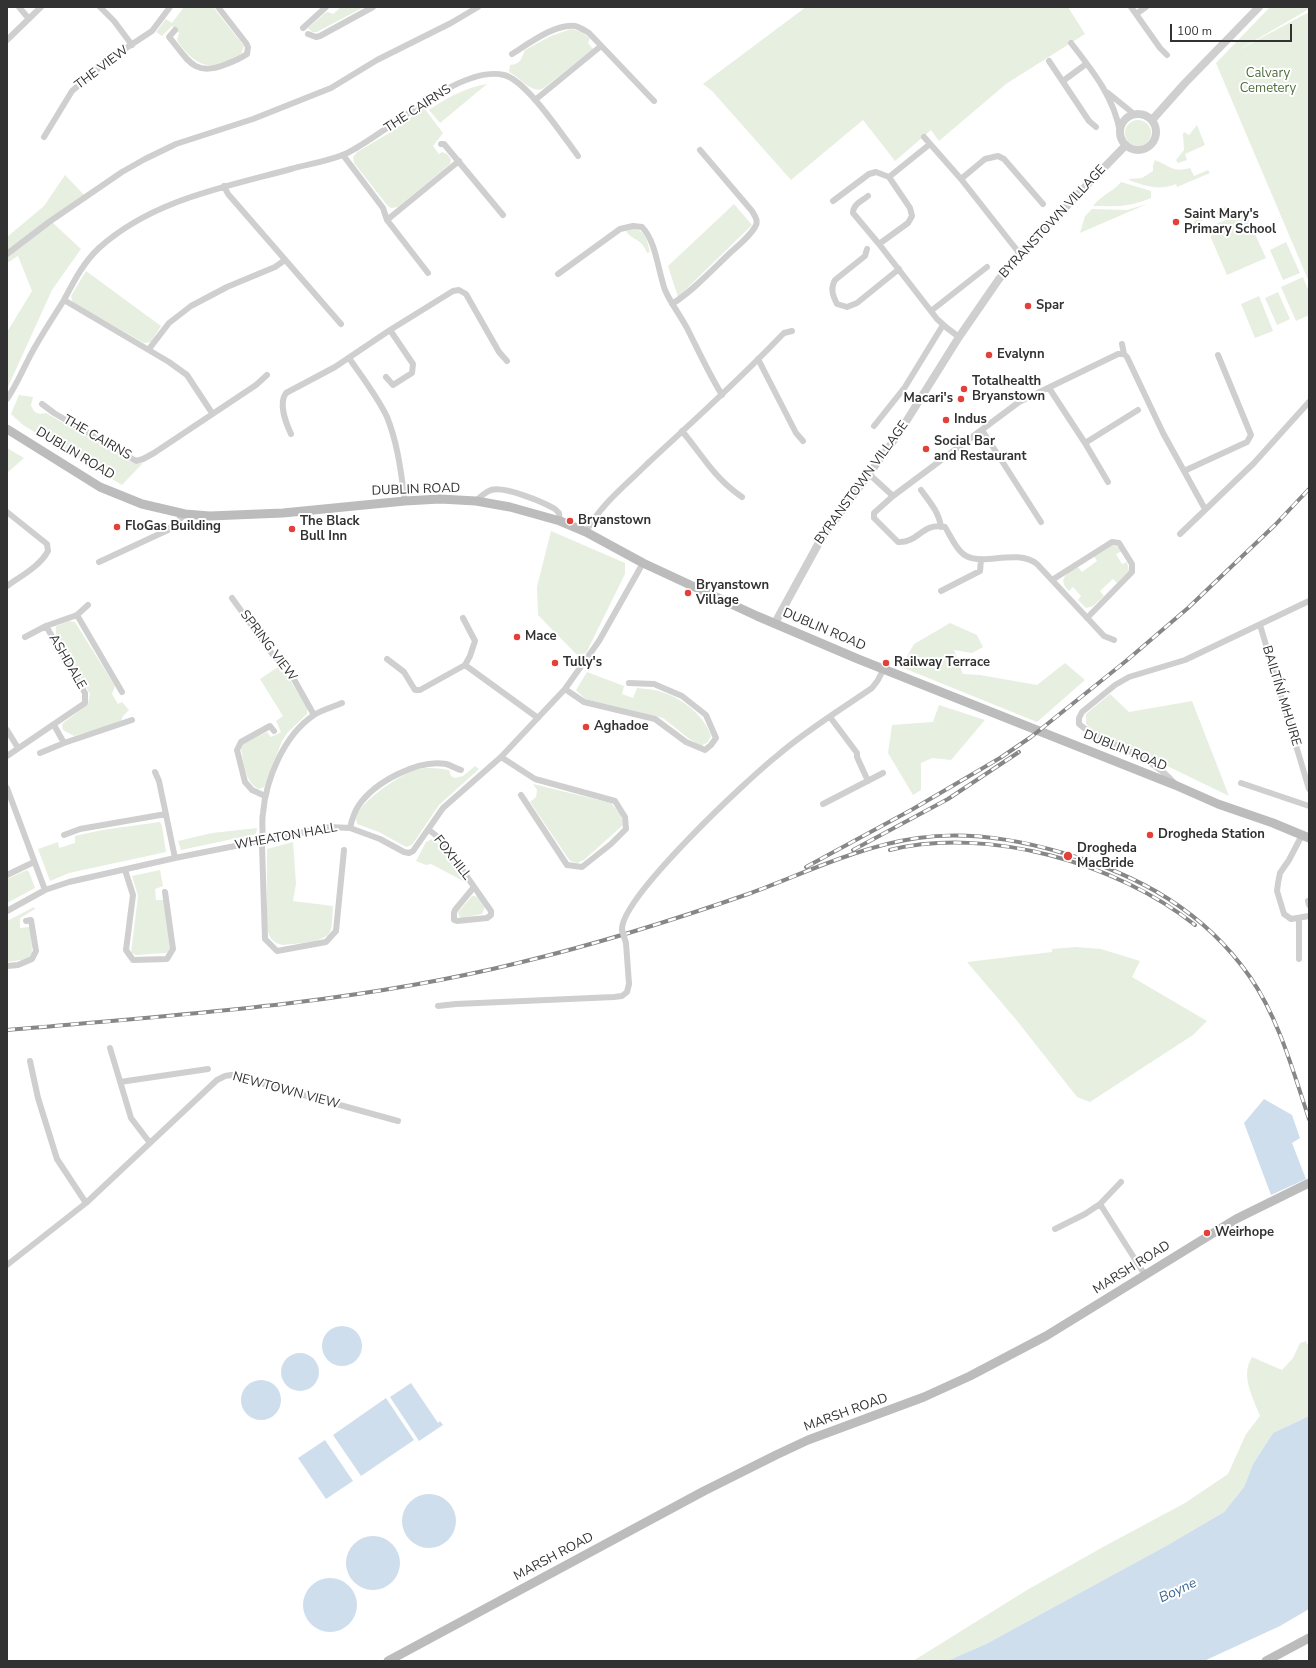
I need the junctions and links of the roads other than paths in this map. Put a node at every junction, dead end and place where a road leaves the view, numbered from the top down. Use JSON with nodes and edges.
{"nodes":[{"id":1,"x":19,"y":7,"type":"edge"},
{"id":2,"x":41,"y":7,"type":"edge"},
{"id":3,"x":100,"y":7,"type":"edge"},
{"id":4,"x":170,"y":7,"type":"edge"},
{"id":5,"x":218,"y":7,"type":"edge"},
{"id":6,"x":326,"y":7,"type":"edge"},
{"id":7,"x":373,"y":7,"type":"edge"},
{"id":8,"x":478,"y":7,"type":"edge"},
{"id":9,"x":1131,"y":7,"type":"edge"},
{"id":10,"x":1146,"y":7,"type":"edge"},
{"id":11,"x":1259,"y":7,"type":"edge"},
{"id":12,"x":1136,"y":14,"type":"junction"},
{"id":13,"x":30,"y":19,"type":"junction"},
{"id":14,"x":303,"y":28,"type":"dead end"},
{"id":15,"x":175,"y":30,"type":"dead end"},
{"id":16,"x":308,"y":34,"type":"dead end"},
{"id":17,"x":7,"y":40,"type":"edge"},
{"id":18,"x":1071,"y":43,"type":"dead end"},
{"id":19,"x":132,"y":45,"type":"junction"},
{"id":20,"x":601,"y":46,"type":"junction"},
{"id":21,"x":512,"y":54,"type":"dead end"},
{"id":22,"x":1167,"y":55,"type":"dead end"},
{"id":23,"x":1049,"y":61,"type":"dead end"},
{"id":24,"x":1086,"y":64,"type":"junction"},
{"id":25,"x":1063,"y":81,"type":"junction"},
{"id":26,"x":1106,"y":92,"type":"junction"},
{"id":27,"x":534,"y":100,"type":"junction"},
{"id":28,"x":654,"y":100,"type":"dead end"},
{"id":29,"x":1134,"y":114,"type":"junction"},
{"id":30,"x":1152,"y":120,"type":"junction"},
{"id":31,"x":1096,"y":127,"type":"dead end"},
{"id":32,"x":1120,"y":132,"type":"junction"},
{"id":33,"x":44,"y":137,"type":"dead end"},
{"id":34,"x":924,"y":138,"type":"dead end"},
{"id":35,"x":441,"y":144,"type":"dead end"},
{"id":36,"x":930,"y":144,"type":"junction"},
{"id":37,"x":1126,"y":145,"type":"junction"},
{"id":38,"x":700,"y":150,"type":"dead end"},
{"id":39,"x":343,"y":154,"type":"junction"},
{"id":40,"x":578,"y":156,"type":"dead end"},
{"id":41,"x":459,"y":161,"type":"junction"},
{"id":42,"x":889,"y":177,"type":"junction"},
{"id":43,"x":961,"y":179,"type":"junction"},
{"id":44,"x":224,"y":186,"type":"junction"},
{"id":45,"x":868,"y":196,"type":"dead end"},
{"id":46,"x":833,"y":201,"type":"dead end"},
{"id":47,"x":1043,"y":204,"type":"dead end"},
{"id":48,"x":502,"y":215,"type":"dead end"},
{"id":49,"x":387,"y":220,"type":"junction"},
{"id":50,"x":879,"y":244,"type":"junction"},
{"id":51,"x":867,"y":249,"type":"dead end"},
{"id":52,"x":7,"y":254,"type":"edge"},
{"id":53,"x":1020,"y":254,"type":"junction"},
{"id":54,"x":285,"y":260,"type":"junction"},
{"id":55,"x":987,"y":267,"type":"dead end"},
{"id":56,"x":899,"y":269,"type":"junction"},
{"id":57,"x":428,"y":273,"type":"dead end"},
{"id":58,"x":558,"y":274,"type":"dead end"},
{"id":59,"x":64,"y":300,"type":"junction"},
{"id":60,"x":672,"y":304,"type":"junction"},
{"id":61,"x":931,"y":311,"type":"junction"},
{"id":62,"x":341,"y":324,"type":"dead end"},
{"id":63,"x":944,"y":325,"type":"junction"},
{"id":64,"x":390,"y":330,"type":"junction"},
{"id":65,"x":792,"y":331,"type":"dead end"},
{"id":66,"x":959,"y":337,"type":"junction"},
{"id":67,"x":1122,"y":344,"type":"dead end"},
{"id":68,"x":149,"y":349,"type":"junction"},
{"id":69,"x":1124,"y":354,"type":"junction"},
{"id":70,"x":1218,"y":355,"type":"dead end"},
{"id":71,"x":349,"y":358,"type":"junction"},
{"id":72,"x":758,"y":359,"type":"junction"},
{"id":73,"x":506,"y":361,"type":"dead end"},
{"id":74,"x":267,"y":375,"type":"dead end"},
{"id":75,"x":386,"y":377,"type":"dead end"},
{"id":76,"x":1049,"y":388,"type":"junction"},
{"id":77,"x":722,"y":395,"type":"junction"},
{"id":78,"x":7,"y":399,"type":"edge"},
{"id":79,"x":1309,"y":402,"type":"edge"},
{"id":80,"x":42,"y":404,"type":"dead end"},
{"id":81,"x":1138,"y":410,"type":"dead end"},
{"id":82,"x":212,"y":413,"type":"junction"},
{"id":83,"x":874,"y":426,"type":"dead end"},
{"id":84,"x":7,"y":429,"type":"edge"},
{"id":85,"x":982,"y":430,"type":"junction"},
{"id":86,"x":682,"y":431,"type":"junction"},
{"id":87,"x":291,"y":434,"type":"dead end"},
{"id":88,"x":804,"y":442,"type":"dead end"},
{"id":89,"x":1085,"y":443,"type":"junction"},
{"id":90,"x":1184,"y":471,"type":"junction"},
{"id":91,"x":869,"y":474,"type":"junction"},
{"id":92,"x":1108,"y":482,"type":"dead end"},
{"id":93,"x":921,"y":490,"type":"dead end"},
{"id":94,"x":893,"y":496,"type":"junction"},
{"id":95,"x":742,"y":497,"type":"dead end"},
{"id":96,"x":405,"y":501,"type":"junction"},
{"id":97,"x":476,"y":501,"type":"junction"},
{"id":98,"x":1205,"y":509,"type":"junction"},
{"id":99,"x":7,"y":512,"type":"edge"},
{"id":100,"x":185,"y":514,"type":"junction"},
{"id":101,"x":560,"y":521,"type":"junction"},
{"id":102,"x":1041,"y":522,"type":"dead end"},
{"id":103,"x":941,"y":527,"type":"junction"},
{"id":104,"x":586,"y":532,"type":"junction"},
{"id":105,"x":1180,"y":534,"type":"dead end"},
{"id":106,"x":981,"y":559,"type":"junction"},
{"id":107,"x":99,"y":562,"type":"dead end"},
{"id":108,"x":643,"y":563,"type":"junction"},
{"id":109,"x":1052,"y":580,"type":"junction"},
{"id":110,"x":7,"y":586,"type":"edge"},
{"id":111,"x":941,"y":591,"type":"dead end"},
{"id":112,"x":232,"y":598,"type":"dead end"},
{"id":113,"x":1309,"y":601,"type":"edge"},
{"id":114,"x":88,"y":604,"type":"dead end"},
{"id":115,"x":76,"y":615,"type":"junction"},
{"id":116,"x":463,"y":618,"type":"dead end"},
{"id":117,"x":1087,"y":618,"type":"junction"},
{"id":118,"x":775,"y":623,"type":"junction"},
{"id":119,"x":1260,"y":625,"type":"junction"},
{"id":120,"x":46,"y":626,"type":"junction"},
{"id":121,"x":25,"y":637,"type":"dead end"},
{"id":122,"x":1114,"y":640,"type":"dead end"},
{"id":123,"x":387,"y":659,"type":"dead end"},
{"id":124,"x":465,"y":665,"type":"junction"},
{"id":125,"x":884,"y":668,"type":"junction"},
{"id":126,"x":629,"y":683,"type":"dead end"},
{"id":127,"x":565,"y":689,"type":"junction"},
{"id":128,"x":122,"y":692,"type":"dead end"},
{"id":129,"x":342,"y":703,"type":"dead end"},
{"id":130,"x":314,"y":715,"type":"junction"},
{"id":131,"x":830,"y":717,"type":"junction"},
{"id":132,"x":538,"y":718,"type":"junction"},
{"id":133,"x":132,"y":720,"type":"dead end"},
{"id":134,"x":54,"y":725,"type":"junction"},
{"id":135,"x":7,"y":730,"type":"edge"},
{"id":136,"x":274,"y":731,"type":"dead end"},
{"id":137,"x":64,"y":743,"type":"junction"},
{"id":138,"x":18,"y":748,"type":"junction"},
{"id":139,"x":40,"y":753,"type":"dead end"},
{"id":140,"x":7,"y":756,"type":"edge"},
{"id":141,"x":501,"y":757,"type":"junction"},
{"id":142,"x":461,"y":770,"type":"dead end"},
{"id":143,"x":155,"y":772,"type":"dead end"},
{"id":144,"x":883,"y":773,"type":"dead end"},
{"id":145,"x":868,"y":781,"type":"junction"},
{"id":146,"x":1241,"y":783,"type":"dead end"},
{"id":147,"x":1175,"y":784,"type":"junction"},
{"id":148,"x":7,"y":788,"type":"edge"},
{"id":149,"x":1309,"y":789,"type":"edge"},
{"id":150,"x":521,"y":795,"type":"dead end"},
{"id":151,"x":265,"y":796,"type":"junction"},
{"id":152,"x":823,"y":804,"type":"dead end"},
{"id":153,"x":1309,"y":806,"type":"edge"},
{"id":154,"x":166,"y":814,"type":"junction"},
{"id":155,"x":350,"y":828,"type":"junction"},
{"id":156,"x":429,"y":830,"type":"junction"},
{"id":157,"x":64,"y":835,"type":"dead end"},
{"id":158,"x":1306,"y":836,"type":"edge"},
{"id":159,"x":263,"y":841,"type":"junction"},
{"id":160,"x":344,"y":850,"type":"dead end"},
{"id":161,"x":175,"y":858,"type":"junction"},
{"id":162,"x":34,"y":862,"type":"junction"},
{"id":163,"x":125,"y":870,"type":"junction"},
{"id":164,"x":7,"y":875,"type":"edge"},
{"id":165,"x":474,"y":887,"type":"junction"},
{"id":166,"x":45,"y":890,"type":"junction"},
{"id":167,"x":165,"y":892,"type":"dead end"},
{"id":168,"x":7,"y":911,"type":"edge"},
{"id":169,"x":1309,"y":916,"type":"edge"},
{"id":170,"x":1299,"y":918,"type":"junction"},
{"id":171,"x":26,"y":921,"type":"dead end"},
{"id":172,"x":1299,"y":959,"type":"dead end"},
{"id":173,"x":7,"y":966,"type":"edge"},
{"id":174,"x":438,"y":1006,"type":"dead end"},
{"id":175,"x":110,"y":1048,"type":"dead end"},
{"id":176,"x":30,"y":1061,"type":"dead end"},
{"id":177,"x":208,"y":1069,"type":"dead end"},
{"id":178,"x":120,"y":1082,"type":"junction"},
{"id":179,"x":398,"y":1121,"type":"dead end"},
{"id":180,"x":150,"y":1143,"type":"junction"},
{"id":181,"x":1122,"y":1182,"type":"dead end"},
{"id":182,"x":1309,"y":1183,"type":"edge"},
{"id":183,"x":86,"y":1203,"type":"junction"},
{"id":184,"x":1100,"y":1204,"type":"junction"},
{"id":185,"x":1055,"y":1230,"type":"dead end"},
{"id":186,"x":7,"y":1265,"type":"edge"},
{"id":187,"x":1145,"y":1275,"type":"junction"},
{"id":188,"x":1309,"y":1638,"type":"edge"},
{"id":189,"x":388,"y":1661,"type":"edge"},
{"id":190,"x":1266,"y":1661,"type":"edge"}],
"edges":[{"from":1,"to":13,"type":"street"},
{"from":2,"to":13,"type":"street"},
{"from":3,"to":19,"type":"street"},
{"from":4,"to":19,"type":"street","name":"THE VIEW"},
{"from":5,"to":15,"type":"street"},
{"from":6,"to":14,"type":"street"},
{"from":7,"to":16,"type":"street"},
{"from":8,"to":52,"type":"street"},
{"from":9,"to":12,"type":"street"},
{"from":10,"to":12,"type":"street"},
{"from":11,"to":30,"type":"street"},
{"from":12,"to":22,"type":"street"},
{"from":13,"to":17,"type":"street"},
{"from":18,"to":24,"type":"street"},
{"from":19,"to":33,"type":"street","name":"THE VIEW"},
{"from":20,"to":21,"type":"street"},
{"from":20,"to":27,"type":"street"},
{"from":20,"to":28,"type":"street"},
{"from":23,"to":25,"type":"street"},
{"from":24,"to":25,"type":"street"},
{"from":24,"to":26,"type":"street"},
{"from":25,"to":31,"type":"street"},
{"from":26,"to":29,"type":"street"},
{"from":26,"to":32,"type":"street"},
{"from":27,"to":39,"type":"street","name":"THE CAIRNS"},
{"from":27,"to":40,"type":"street","name":"THE CAIRNS"},
{"from":29,"to":30,"type":"street"},
{"from":29,"to":32,"type":"street"},
{"from":30,"to":37,"type":"street"},
{"from":32,"to":37,"type":"street"},
{"from":34,"to":36,"type":"street"},
{"from":35,"to":41,"type":"street"},
{"from":36,"to":42,"type":"street"},
{"from":36,"to":43,"type":"street"},
{"from":37,"to":53,"type":"street","name":"BYRANSTOWN VILLAGE"},
{"from":38,"to":60,"type":"street"},
{"from":39,"to":44,"type":"street","name":"THE CAIRNS"},
{"from":39,"to":49,"type":"street"},
{"from":41,"to":48,"type":"street"},
{"from":41,"to":49,"type":"street"},
{"from":42,"to":46,"type":"street"},
{"from":42,"to":50,"type":"street"},
{"from":43,"to":47,"type":"street"},
{"from":43,"to":53,"type":"street"},
{"from":44,"to":54,"type":"street"},
{"from":44,"to":59,"type":"street","name":"THE CAIRNS"},
{"from":45,"to":50,"type":"street"},
{"from":49,"to":57,"type":"street"},
{"from":50,"to":56,"type":"street"},
{"from":51,"to":56,"type":"street"},
{"from":53,"to":66,"type":"street","name":"BYRANSTOWN VILLAGE"},
{"from":54,"to":62,"type":"street"},
{"from":54,"to":68,"type":"street"},
{"from":55,"to":61,"type":"street"},
{"from":56,"to":61,"type":"street"},
{"from":58,"to":60,"type":"street"},
{"from":59,"to":68,"type":"street"},
{"from":59,"to":78,"type":"street","name":"THE CAIRNS"},
{"from":60,"to":77,"type":"street"},
{"from":61,"to":63,"type":"street"},
{"from":63,"to":66,"type":"street"},
{"from":63,"to":83,"type":"street"},
{"from":64,"to":71,"type":"street"},
{"from":64,"to":73,"type":"street"},
{"from":64,"to":75,"type":"street"},
{"from":65,"to":72,"type":"street"},
{"from":66,"to":91,"type":"street","name":"BYRANSTOWN VILLAGE"},
{"from":67,"to":69,"type":"street"},
{"from":68,"to":82,"type":"street"},
{"from":69,"to":76,"type":"street"},
{"from":69,"to":90,"type":"street"},
{"from":70,"to":90,"type":"street"},
{"from":71,"to":87,"type":"street"},
{"from":71,"to":96,"type":"street"},
{"from":72,"to":77,"type":"street"},
{"from":72,"to":88,"type":"street"},
{"from":74,"to":82,"type":"street","name":"THE CAIRNS"},
{"from":76,"to":85,"type":"street"},
{"from":76,"to":89,"type":"street"},
{"from":77,"to":86,"type":"street"},
{"from":79,"to":98,"type":"street"},
{"from":80,"to":82,"type":"street","name":"THE CAIRNS"},
{"from":81,"to":89,"type":"street"},
{"from":84,"to":100,"type":"main road","name":"DUBLIN ROAD"},
{"from":85,"to":94,"type":"street"},
{"from":85,"to":102,"type":"street"},
{"from":86,"to":95,"type":"street"},
{"from":86,"to":104,"type":"street"},
{"from":89,"to":92,"type":"street"},
{"from":90,"to":98,"type":"street"},
{"from":91,"to":94,"type":"street"},
{"from":91,"to":118,"type":"street","name":"BYRANSTOWN VILLAGE"},
{"from":93,"to":103,"type":"street"},
{"from":94,"to":103,"type":"street"},
{"from":96,"to":97,"type":"main road","name":"DUBLIN ROAD"},
{"from":96,"to":100,"type":"main road","name":"DUBLIN ROAD"},
{"from":97,"to":101,"type":"main road","name":"DUBLIN ROAD"},
{"from":97,"to":101,"type":"street"},
{"from":98,"to":105,"type":"street"},
{"from":99,"to":110,"type":"street"},
{"from":100,"to":107,"type":"street"},
{"from":101,"to":104,"type":"main road","name":"DUBLIN ROAD"},
{"from":103,"to":106,"type":"street"},
{"from":104,"to":108,"type":"main road","name":"DUBLIN ROAD"},
{"from":106,"to":109,"type":"street"},
{"from":106,"to":111,"type":"street"},
{"from":108,"to":118,"type":"main road","name":"DUBLIN ROAD"},
{"from":108,"to":127,"type":"street","name":"WHEATON HALL"},
{"from":109,"to":117,"type":"street"},
{"from":109,"to":117,"type":"street"},
{"from":112,"to":130,"type":"street","name":"SPRING VIEW"},
{"from":113,"to":119,"type":"street"},
{"from":114,"to":115,"type":"street"},
{"from":115,"to":120,"type":"street","name":"ASHDALE"},
{"from":115,"to":128,"type":"street"},
{"from":116,"to":124,"type":"street"},
{"from":117,"to":122,"type":"street"},
{"from":118,"to":125,"type":"main road","name":"DUBLIN ROAD"},
{"from":119,"to":147,"type":"street"},
{"from":119,"to":149,"type":"street","name":"BAILTÍNÍ MHUIRE"},
{"from":120,"to":121,"type":"street"},
{"from":120,"to":134,"type":"street","name":"ASHDALE"},
{"from":123,"to":124,"type":"street"},
{"from":124,"to":132,"type":"street"},
{"from":125,"to":131,"type":"street"},
{"from":125,"to":147,"type":"main road","name":"DUBLIN ROAD"},
{"from":126,"to":127,"type":"street"},
{"from":127,"to":132,"type":"street","name":"WHEATON HALL"},
{"from":129,"to":130,"type":"street"},
{"from":130,"to":151,"type":"street"},
{"from":131,"to":145,"type":"street"},
{"from":131,"to":174,"type":"street","bridge":true},
{"from":132,"to":141,"type":"street","name":"WHEATON HALL"},
{"from":133,"to":137,"type":"street"},
{"from":134,"to":137,"type":"street"},
{"from":134,"to":138,"type":"street","name":"ASHDALE"},
{"from":135,"to":138,"type":"street"},
{"from":136,"to":151,"type":"street"},
{"from":137,"to":139,"type":"street"},
{"from":138,"to":140,"type":"street","name":"ASHDALE"},
{"from":141,"to":150,"type":"street"},
{"from":141,"to":156,"type":"street","name":"WHEATON HALL"},
{"from":142,"to":155,"type":"street"},
{"from":143,"to":154,"type":"street"},
{"from":144,"to":145,"type":"street"},
{"from":145,"to":152,"type":"street"},
{"from":146,"to":153,"type":"street"},
{"from":147,"to":158,"type":"main road","name":"DUBLIN ROAD"},
{"from":148,"to":162,"type":"street"},
{"from":151,"to":159,"type":"street"},
{"from":154,"to":157,"type":"street"},
{"from":154,"to":161,"type":"street"},
{"from":155,"to":156,"type":"street","name":"WHEATON HALL"},
{"from":155,"to":159,"type":"street","name":"WHEATON HALL"},
{"from":156,"to":165,"type":"street","name":"FOXHILL"},
{"from":158,"to":170,"type":"street"},
{"from":159,"to":160,"type":"street"},
{"from":159,"to":161,"type":"street","name":"WHEATON HALL"},
{"from":161,"to":163,"type":"street","name":"WHEATON HALL"},
{"from":162,"to":164,"type":"street"},
{"from":162,"to":166,"type":"street"},
{"from":163,"to":166,"type":"street","name":"WHEATON HALL"},
{"from":163,"to":167,"type":"street"},
{"from":165,"to":165,"type":"street","name":"FOXHILL"},
{"from":166,"to":168,"type":"street","name":"WHEATON HALL"},
{"from":169,"to":170,"type":"street"},
{"from":170,"to":172,"type":"street"},
{"from":171,"to":173,"type":"street"},
{"from":175,"to":178,"type":"street"},
{"from":176,"to":183,"type":"street"},
{"from":177,"to":178,"type":"street"},
{"from":178,"to":180,"type":"street"},
{"from":179,"to":180,"type":"street","name":"NEWTOWN VIEW"},
{"from":180,"to":183,"type":"street","name":"NEWTOWN VIEW"},
{"from":181,"to":184,"type":"street"},
{"from":182,"to":187,"type":"main road","name":"MARSH ROAD"},
{"from":183,"to":186,"type":"street","name":"NEWTOWN VIEW"},
{"from":184,"to":185,"type":"street"},
{"from":184,"to":187,"type":"street"},
{"from":187,"to":189,"type":"main road","name":"MARSH ROAD"},
{"from":188,"to":190,"type":"main road"}]}
